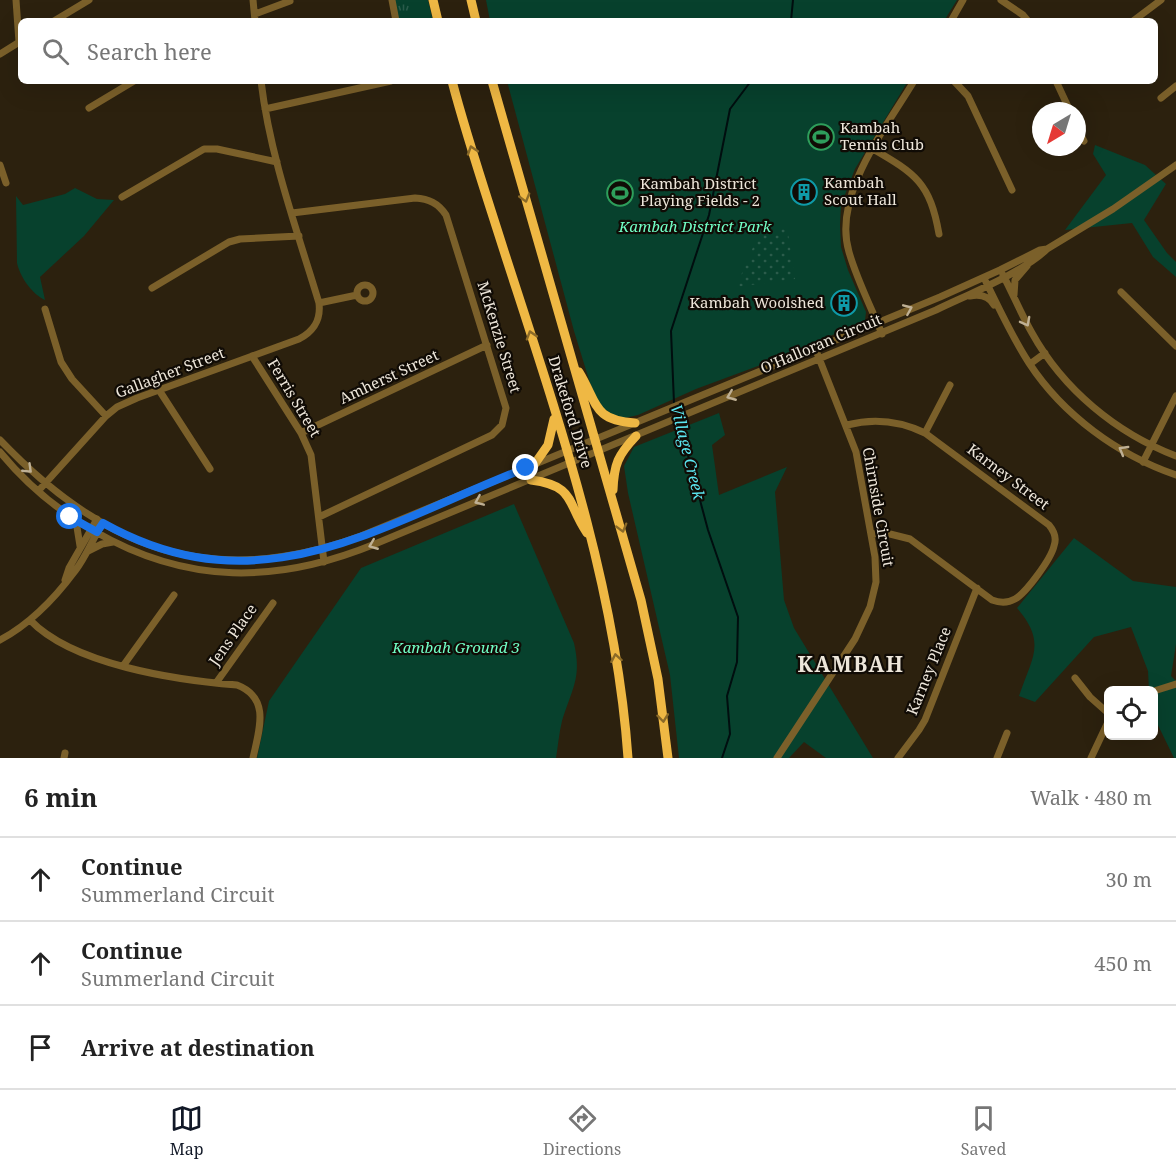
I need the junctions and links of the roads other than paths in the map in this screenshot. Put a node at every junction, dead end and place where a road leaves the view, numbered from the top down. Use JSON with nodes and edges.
{"nodes":[{"id":1,"x":16,"y":0,"type":"edge"},
{"id":2,"x":89,"y":0,"type":"edge"},
{"id":3,"x":253,"y":0,"type":"edge"},
{"id":4,"x":392,"y":0,"type":"edge"},
{"id":5,"x":433,"y":0,"type":"edge"},
{"id":6,"x":471,"y":0,"type":"edge"},
{"id":7,"x":963,"y":0,"type":"edge"},
{"id":8,"x":1001,"y":0,"type":"edge"},
{"id":9,"x":1161,"y":0,"type":"edge"},
{"id":10,"x":290,"y":1,"type":"edge"},
{"id":11,"x":59,"y":18,"type":"edge"},
{"id":12,"x":255,"y":18,"type":"edge"},
{"id":13,"x":395,"y":18,"type":"edge"},
{"id":14,"x":437,"y":18,"type":"edge"},
{"id":15,"x":475,"y":18,"type":"edge"},
{"id":16,"x":953,"y":18,"type":"edge"},
{"id":17,"x":1026,"y":18,"type":"edge"},
{"id":18,"x":1137,"y":18,"type":"edge"},
{"id":19,"x":18,"y":21,"type":"edge"},
{"id":20,"x":18,"y":43,"type":"edge"},
{"id":21,"x":0,"y":54,"type":"edge"},
{"id":22,"x":129,"y":84,"type":"edge"},
{"id":23,"x":261,"y":84,"type":"edge"},
{"id":24,"x":378,"y":84,"type":"edge"},
{"id":25,"x":453,"y":84,"type":"edge"},
{"id":26,"x":493,"y":84,"type":"edge"},
{"id":27,"x":913,"y":84,"type":"edge"},
{"id":28,"x":957,"y":84,"type":"edge"},
{"id":29,"x":1057,"y":84,"type":"edge"},
{"id":30,"x":1176,"y":86,"type":"edge"},
{"id":31,"x":1161,"y":98,"type":"dead end"},
{"id":32,"x":1066,"y":102,"type":"edge"},
{"id":33,"x":89,"y":108,"type":"dead end"},
{"id":34,"x":265,"y":109,"type":"junction"},
{"id":35,"x":873,"y":149,"type":"junction"},
{"id":36,"x":277,"y":162,"type":"junction"},
{"id":37,"x":0,"y":165,"type":"edge"},
{"id":38,"x":1176,"y":165,"type":"edge"},
{"id":39,"x":6,"y":183,"type":"dead end"},
{"id":40,"x":1012,"y":190,"type":"dead end"},
{"id":41,"x":122,"y":197,"type":"dead end"},
{"id":42,"x":292,"y":213,"type":"junction"},
{"id":43,"x":939,"y":234,"type":"dead end"},
{"id":44,"x":299,"y":236,"type":"junction"},
{"id":45,"x":1047,"y":249,"type":"junction"},
{"id":46,"x":1041,"y":255,"type":"junction"},
{"id":47,"x":1002,"y":273,"type":"junction"},
{"id":48,"x":986,"y":281,"type":"junction"},
{"id":49,"x":152,"y":288,"type":"dead end"},
{"id":50,"x":1121,"y":292,"type":"dead end"},
{"id":51,"x":357,"y":295,"type":"dead end"},
{"id":52,"x":1014,"y":296,"type":"junction"},
{"id":53,"x":962,"y":298,"type":"junction"},
{"id":54,"x":319,"y":303,"type":"junction"},
{"id":55,"x":45,"y":309,"type":"dead end"},
{"id":56,"x":1004,"y":318,"type":"junction"},
{"id":57,"x":877,"y":322,"type":"junction"},
{"id":58,"x":882,"y":334,"type":"junction"},
{"id":59,"x":487,"y":345,"type":"junction"},
{"id":60,"x":1176,"y":346,"type":"edge"},
{"id":61,"x":815,"y":348,"type":"junction"},
{"id":62,"x":1045,"y":353,"type":"junction"},
{"id":63,"x":252,"y":356,"type":"junction"},
{"id":64,"x":820,"y":360,"type":"junction"},
{"id":65,"x":1030,"y":364,"type":"junction"},
{"id":66,"x":575,"y":365,"type":"junction"},
{"id":67,"x":950,"y":385,"type":"dead end"},
{"id":68,"x":159,"y":390,"type":"junction"},
{"id":69,"x":1176,"y":396,"type":"edge"},
{"id":70,"x":554,"y":412,"type":"junction"},
{"id":71,"x":106,"y":416,"type":"junction"},
{"id":72,"x":636,"y":423,"type":"junction"},
{"id":73,"x":847,"y":425,"type":"junction"},
{"id":74,"x":301,"y":433,"type":"junction"},
{"id":75,"x":925,"y":433,"type":"junction"},
{"id":76,"x":636,"y":436,"type":"junction"},
{"id":77,"x":0,"y":440,"type":"edge"},
{"id":78,"x":595,"y":440,"type":"junction"},
{"id":79,"x":1152,"y":445,"type":"junction"},
{"id":80,"x":0,"y":452,"type":"edge"},
{"id":81,"x":566,"y":452,"type":"junction"},
{"id":82,"x":599,"y":452,"type":"junction"},
{"id":83,"x":1176,"y":456,"type":"edge"},
{"id":84,"x":1143,"y":462,"type":"junction"},
{"id":85,"x":570,"y":464,"type":"junction"},
{"id":86,"x":534,"y":465,"type":"junction"},
{"id":87,"x":210,"y":469,"type":"dead end"},
{"id":88,"x":1176,"y":475,"type":"edge"},
{"id":89,"x":531,"y":480,"type":"junction"},
{"id":90,"x":44,"y":484,"type":"junction"},
{"id":91,"x":37,"y":492,"type":"junction"},
{"id":92,"x":613,"y":499,"type":"junction"},
{"id":93,"x":319,"y":517,"type":"junction"},
{"id":94,"x":76,"y":521,"type":"junction"},
{"id":95,"x":100,"y":521,"type":"junction"},
{"id":96,"x":94,"y":531,"type":"junction"},
{"id":97,"x":872,"y":534,"type":"junction"},
{"id":98,"x":592,"y":540,"type":"junction"},
{"id":99,"x":113,"y":542,"type":"junction"},
{"id":100,"x":322,"y":549,"type":"junction"},
{"id":101,"x":82,"y":551,"type":"junction"},
{"id":102,"x":324,"y":562,"type":"junction"},
{"id":103,"x":977,"y":588,"type":"junction"},
{"id":104,"x":174,"y":595,"type":"dead end"},
{"id":105,"x":273,"y":603,"type":"dead end"},
{"id":106,"x":30,"y":620,"type":"junction"},
{"id":107,"x":0,"y":640,"type":"edge"},
{"id":108,"x":123,"y":666,"type":"junction"},
{"id":109,"x":1075,"y":678,"type":"dead end"},
{"id":110,"x":216,"y":683,"type":"junction"},
{"id":111,"x":1176,"y":684,"type":"edge"},
{"id":112,"x":1158,"y":690,"type":"edge"},
{"id":113,"x":1104,"y":709,"type":"edge"},
{"id":114,"x":1104,"y":730,"type":"edge"},
{"id":115,"x":1007,"y":733,"type":"dead end"},
{"id":116,"x":668,"y":757,"type":"edge"},
{"id":117,"x":254,"y":758,"type":"edge"},
{"id":118,"x":628,"y":758,"type":"edge"},
{"id":119,"x":777,"y":758,"type":"edge"},
{"id":120,"x":898,"y":758,"type":"edge"},
{"id":121,"x":997,"y":758,"type":"edge"},
{"id":122,"x":1091,"y":758,"type":"edge"}],
"edges":[{"from":1,"to":19,"type":"street"},
{"from":2,"to":11,"type":"street"},
{"from":3,"to":12,"type":"street"},
{"from":4,"to":13,"type":"street"},
{"from":5,"to":14,"type":"highway"},
{"from":6,"to":15,"type":"highway"},
{"from":7,"to":16,"type":"street"},
{"from":8,"to":17,"type":"street"},
{"from":9,"to":18,"type":"street"},
{"from":10,"to":12,"type":"street"},
{"from":20,"to":21,"type":"street"},
{"from":22,"to":33,"type":"street"},
{"from":23,"to":34,"type":"street"},
{"from":24,"to":34,"type":"street"},
{"from":70,"to":25,"type":"highway","name":"Drakeford Drive","one_way":true},
{"from":26,"to":66,"type":"highway","name":"Drakeford Drive","one_way":true},
{"from":27,"to":35,"type":"street"},
{"from":28,"to":40,"type":"street"},
{"from":29,"to":32,"type":"street"},
{"from":30,"to":31,"type":"street"},
{"from":34,"to":36,"type":"street"},
{"from":35,"to":43,"type":"street"},
{"from":35,"to":57,"type":"street"},
{"from":36,"to":41,"type":"street"},
{"from":36,"to":42,"type":"street"},
{"from":37,"to":39,"type":"street"},
{"from":38,"to":45,"type":"street","name":"O'Halloran Circuit"},
{"from":42,"to":44,"type":"street"},
{"from":42,"to":59,"type":"street","name":"McKenzie Street"},
{"from":44,"to":49,"type":"street"},
{"from":44,"to":54,"type":"street"},
{"from":45,"to":46,"type":"street","name":"O'Halloran Circuit"},
{"from":45,"to":47,"type":"street","name":"O'Halloran Circuit"},
{"from":46,"to":47,"type":"street","name":"O'Halloran Circuit"},
{"from":46,"to":52,"type":"street"},
{"from":47,"to":48,"type":"street","name":"O'Halloran Circuit"},
{"from":47,"to":52,"type":"street"},
{"from":48,"to":53,"type":"street","name":"O'Halloran Circuit"},
{"from":48,"to":56,"type":"street"},
{"from":57,"to":48,"type":"street","name":"O'Halloran Circuit","one_way":true},
{"from":50,"to":60,"type":"street"},
{"from":51,"to":54,"type":"street"},
{"from":52,"to":62,"type":"street","one_way":true},
{"from":53,"to":56,"type":"street"},
{"from":53,"to":58,"type":"street","name":"O'Halloran Circuit"},
{"from":54,"to":63,"type":"street","name":"Gallagher Street"},
{"from":55,"to":71,"type":"street"},
{"from":56,"to":65,"type":"street"},
{"from":57,"to":58,"type":"street"},
{"from":57,"to":61,"type":"street","name":"O'Halloran Circuit"},
{"from":58,"to":64,"type":"street","name":"O'Halloran Circuit"},
{"from":59,"to":74,"type":"street","name":"Amherst Street"},
{"from":59,"to":93,"type":"street","name":"McKenzie Street"},
{"from":61,"to":64,"type":"street","name":"Chirnside Circuit"},
{"from":61,"to":72,"type":"street","name":"O'Halloran Circuit"},
{"from":62,"to":65,"type":"street"},
{"from":62,"to":79,"type":"street"},
{"from":63,"to":68,"type":"street","name":"Gallagher Street"},
{"from":63,"to":74,"type":"street","name":"Ferris Street"},
{"from":64,"to":73,"type":"street","name":"Chirnside Circuit"},
{"from":64,"to":76,"type":"street","name":"O'Halloran Circuit","one_way":true},
{"from":84,"to":65,"type":"street","one_way":true},
{"from":66,"to":72,"type":"highway"},
{"from":66,"to":78,"type":"highway","name":"Drakeford Drive"},
{"from":67,"to":75,"type":"street"},
{"from":68,"to":71,"type":"street","name":"Gallagher Street"},
{"from":68,"to":87,"type":"street"},
{"from":69,"to":79,"type":"street"},
{"from":70,"to":81,"type":"highway","name":"Drakeford Drive"},
{"from":70,"to":86,"type":"highway"},
{"from":71,"to":90,"type":"street","name":"Gallagher Street"},
{"from":72,"to":78,"type":"street","name":"O'Halloran Circuit"},
{"from":73,"to":75,"type":"street","name":"Karney Street"},
{"from":73,"to":97,"type":"street","name":"Chirnside Circuit"},
{"from":74,"to":93,"type":"street","name":"Ferris Street"},
{"from":75,"to":103,"type":"street","name":"Karney Street"},
{"from":76,"to":82,"type":"street","name":"O'Halloran Circuit"},
{"from":76,"to":92,"type":"highway"},
{"from":77,"to":90,"type":"street","name":"O'Halloran Circuit","one_way":true},
{"from":78,"to":81,"type":"street","name":"O'Halloran Circuit"},
{"from":78,"to":82,"type":"highway","name":"Drakeford Drive"},
{"from":79,"to":83,"type":"street"},
{"from":79,"to":84,"type":"street"},
{"from":80,"to":91,"type":"street","name":"O'Halloran Circuit"},
{"from":81,"to":85,"type":"highway","name":"Drakeford Drive"},
{"from":81,"to":86,"type":"street","name":"O'Halloran Circuit"},
{"from":82,"to":85,"type":"street","name":"O'Halloran Circuit"},
{"from":82,"to":92,"type":"highway","name":"Drakeford Drive"},
{"from":84,"to":88,"type":"street"},
{"from":85,"to":89,"type":"street","name":"O'Halloran Circuit"},
{"from":85,"to":98,"type":"highway","name":"Drakeford Drive"},
{"from":86,"to":100,"type":"street","name":"O'Halloran Circuit"},
{"from":89,"to":98,"type":"highway"},
{"from":89,"to":102,"type":"street","name":"O'Halloran Circuit","one_way":true},
{"from":90,"to":91,"type":"street","name":"Gallagher Street"},
{"from":90,"to":95,"type":"street","name":"O'Halloran Circuit"},
{"from":91,"to":94,"type":"street","name":"O'Halloran Circuit"},
{"from":92,"to":116,"type":"highway","name":"Drakeford Drive","one_way":true},
{"from":93,"to":100,"type":"street","name":"Ferris Street"},
{"from":94,"to":96,"type":"street","name":"O'Halloran Circuit"},
{"from":94,"to":101,"type":"street"},
{"from":95,"to":96,"type":"street"},
{"from":95,"to":100,"type":"street","name":"O'Halloran Circuit"},
{"from":96,"to":99,"type":"street","name":"O'Halloran Circuit"},
{"from":96,"to":101,"type":"street"},
{"from":97,"to":103,"type":"street","name":"Karney Street"},
{"from":97,"to":119,"type":"street","name":"Chirnside Circuit"},
{"from":118,"to":98,"type":"highway","name":"Drakeford Drive","one_way":true},
{"from":99,"to":101,"type":"street"},
{"from":99,"to":102,"type":"street","name":"O'Halloran Circuit"},
{"from":100,"to":102,"type":"street","name":"Ferris Street"},
{"from":101,"to":106,"type":"street"},
{"from":103,"to":120,"type":"street","name":"Karney Place"},
{"from":104,"to":108,"type":"street"},
{"from":105,"to":110,"type":"street","name":"Jens Place"},
{"from":106,"to":107,"type":"street"},
{"from":106,"to":108,"type":"street"},
{"from":108,"to":110,"type":"street"},
{"from":109,"to":113,"type":"street"},
{"from":110,"to":117,"type":"street"},
{"from":111,"to":112,"type":"street"},
{"from":114,"to":122,"type":"street"},
{"from":115,"to":121,"type":"street"}]}
